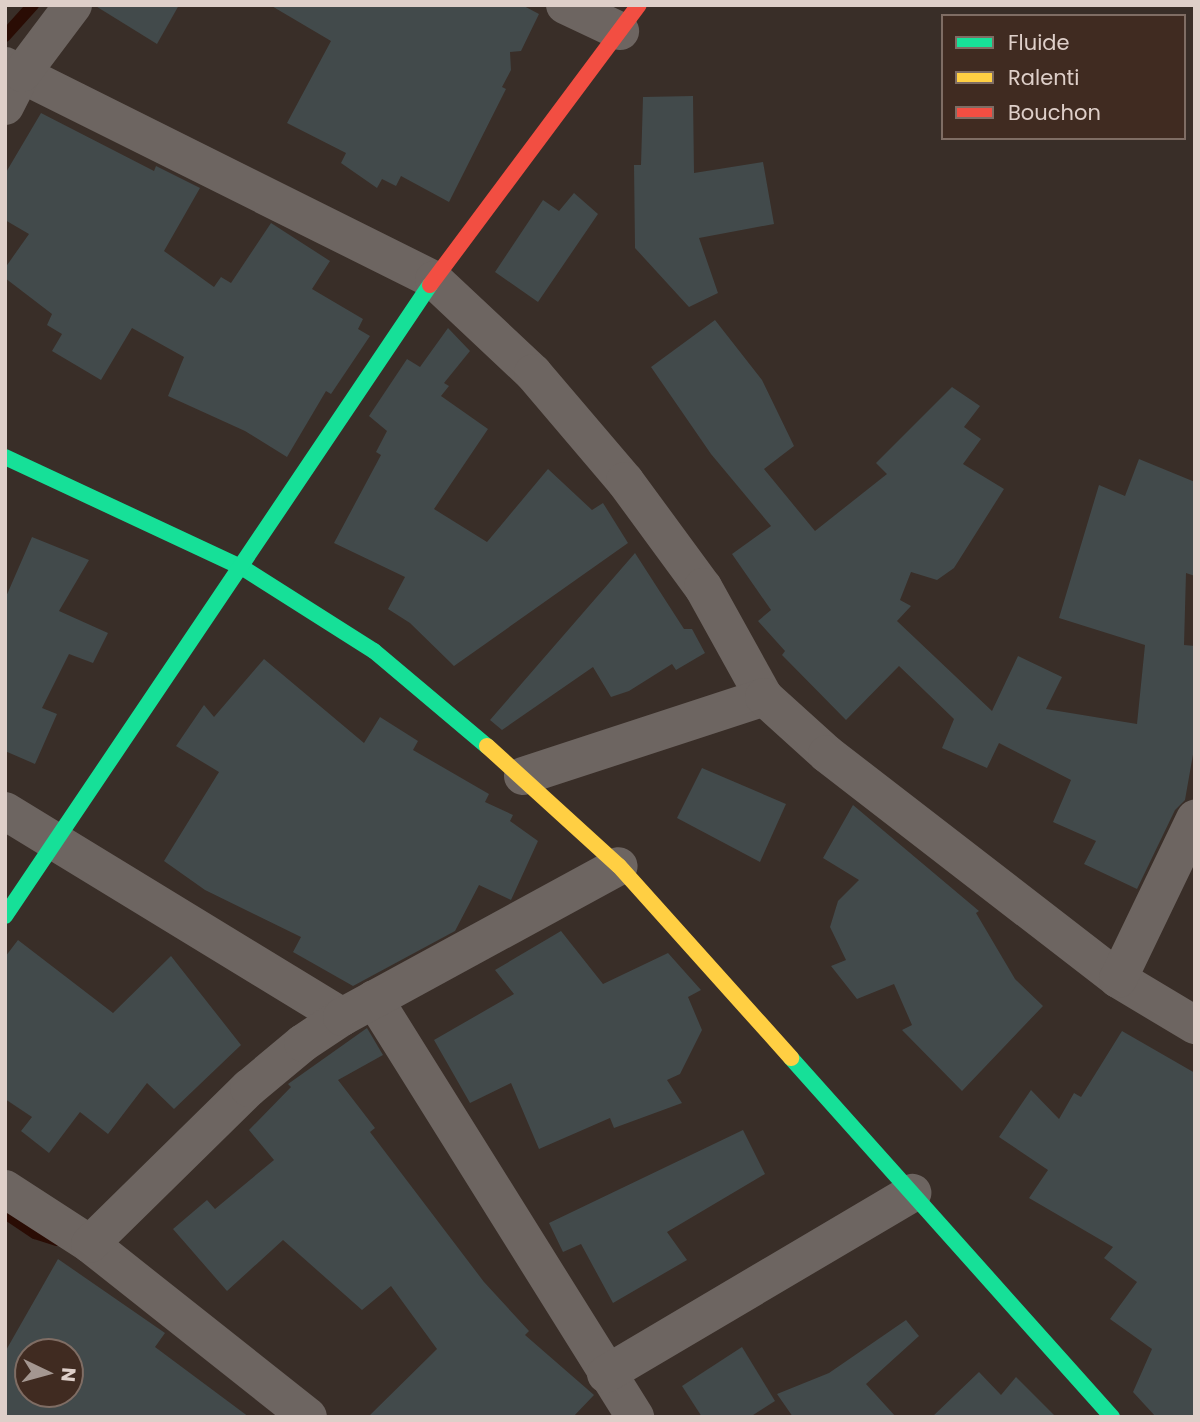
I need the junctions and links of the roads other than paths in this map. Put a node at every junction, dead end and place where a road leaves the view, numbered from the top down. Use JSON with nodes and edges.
{"nodes":[{"id":1,"x":73,"y":5,"type":"edge"},
{"id":2,"x":565,"y":5,"type":"edge"},
{"id":3,"x":630,"y":18,"type":"edge"},
{"id":4,"x":11,"y":82,"type":"edge"},
{"id":5,"x":434,"y":280,"type":"junction"},
{"id":6,"x":5,"y":457,"type":"edge"},
{"id":7,"x":243,"y":568,"type":"junction"},
{"id":8,"x":764,"y":697,"type":"junction"},
{"id":9,"x":523,"y":776,"type":"junction"},
{"id":10,"x":5,"y":811,"type":"edge"},
{"id":11,"x":1195,"y":819,"type":"edge"},
{"id":12,"x":58,"y":839,"type":"junction"},
{"id":13,"x":619,"y":866,"type":"junction"},
{"id":14,"x":5,"y":916,"type":"edge"},
{"id":15,"x":1118,"y":979,"type":"junction"},
{"id":16,"x":358,"y":1008,"type":"junction"},
{"id":17,"x":1195,"y":1024,"type":"edge"},
{"id":18,"x":5,"y":1189,"type":"edge"},
{"id":19,"x":912,"y":1193,"type":"junction"},
{"id":20,"x":90,"y":1244,"type":"junction"},
{"id":21,"x":606,"y":1374,"type":"junction"},
{"id":22,"x":309,"y":1417,"type":"edge"},
{"id":23,"x":635,"y":1417,"type":"edge"},
{"id":24,"x":1112,"y":1417,"type":"edge"}],
"edges":[{"from":1,"to":4,"type":"street"},
{"from":2,"to":3,"type":"street"},
{"from":3,"to":5,"type":"street"},
{"from":4,"to":5,"type":"street"},
{"from":5,"to":7,"type":"street"},
{"from":5,"to":8,"type":"street"},
{"from":6,"to":7,"type":"street"},
{"from":7,"to":9,"type":"street"},
{"from":7,"to":12,"type":"street"},
{"from":8,"to":9,"type":"street"},
{"from":8,"to":15,"type":"street"},
{"from":9,"to":13,"type":"street"},
{"from":10,"to":12,"type":"street"},
{"from":11,"to":15,"type":"street"},
{"from":12,"to":14,"type":"street"},
{"from":12,"to":16,"type":"street"},
{"from":13,"to":16,"type":"street"},
{"from":13,"to":19,"type":"street"},
{"from":15,"to":17,"type":"street"},
{"from":16,"to":20,"type":"street"},
{"from":16,"to":21,"type":"street"},
{"from":18,"to":20,"type":"street"},
{"from":19,"to":21,"type":"street"},
{"from":19,"to":24,"type":"street"},
{"from":20,"to":22,"type":"street"},
{"from":21,"to":23,"type":"street"}]}
